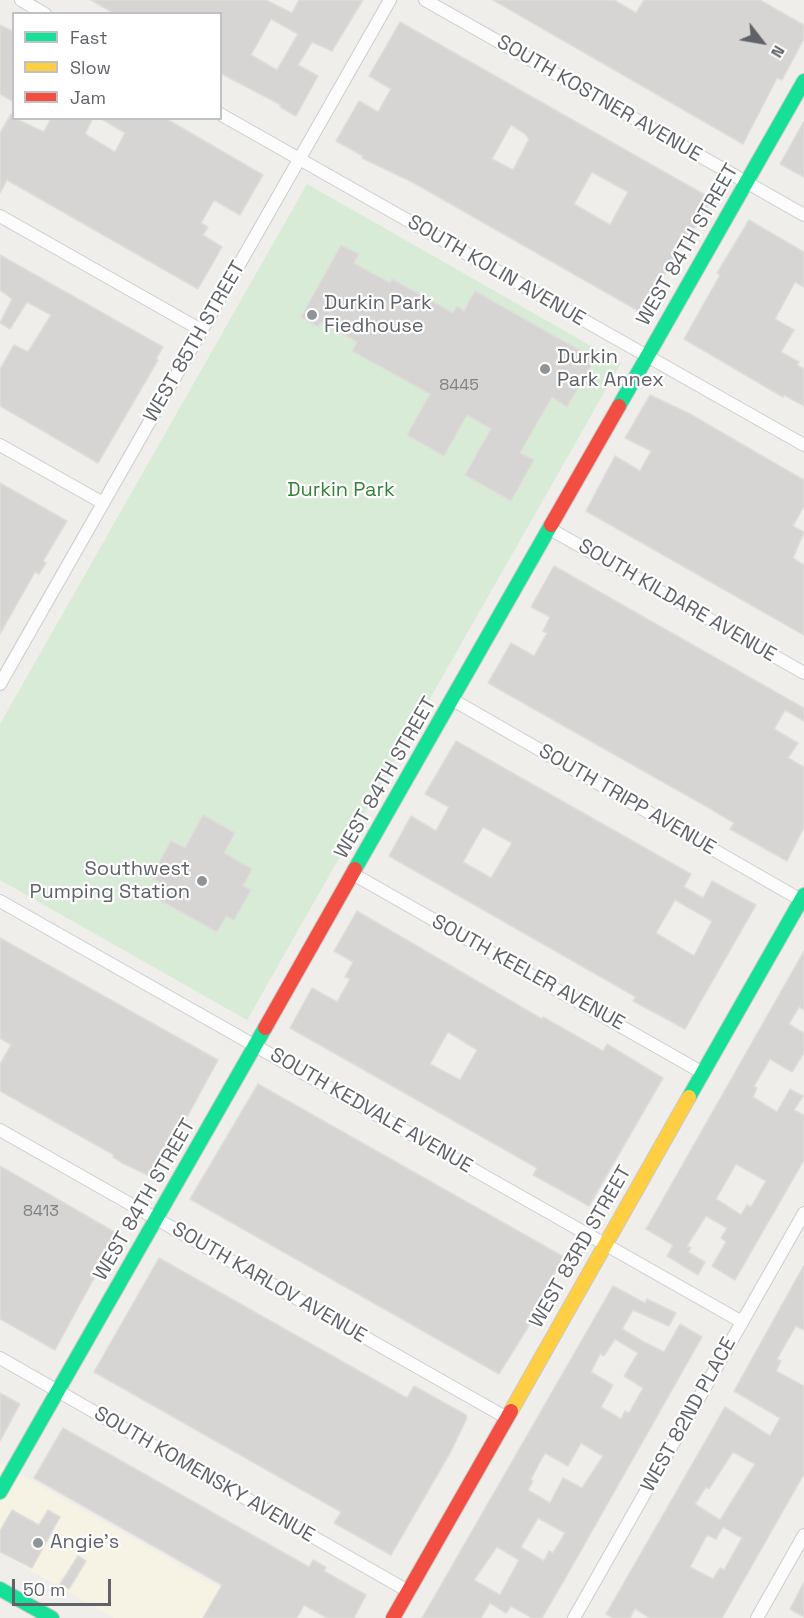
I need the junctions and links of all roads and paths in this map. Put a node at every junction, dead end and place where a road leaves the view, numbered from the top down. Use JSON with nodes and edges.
{"nodes":[{"id":1,"x":21,"y":0,"type":"edge"},
{"id":2,"x":390,"y":0,"type":"edge"},
{"id":3,"x":425,"y":0,"type":"edge"},
{"id":4,"x":42,"y":12,"type":"edge"},
{"id":5,"x":804,"y":81,"type":"edge"},
{"id":6,"x":222,"y":115,"type":"edge"},
{"id":7,"x":299,"y":158,"type":"junction"},
{"id":8,"x":746,"y":183,"type":"junction"},
{"id":9,"x":0,"y":216,"type":"edge"},
{"id":10,"x":804,"y":216,"type":"edge"},
{"id":11,"x":201,"y":330,"type":"junction"},
{"id":12,"x":646,"y":356,"type":"junction"},
{"id":13,"x":0,"y":445,"type":"edge"},
{"id":14,"x":804,"y":445,"type":"edge"},
{"id":15,"x":103,"y":503,"type":"junction"},
{"id":16,"x":550,"y":529,"type":"junction"},
{"id":17,"x":804,"y":673,"type":"edge"},
{"id":18,"x":2,"y":677,"type":"edge"},
{"id":19,"x":453,"y":700,"type":"junction"},
{"id":20,"x":353,"y":874,"type":"junction"},
{"id":21,"x":803,"y":898,"type":"edge"},
{"id":22,"x":0,"y":901,"type":"edge"},
{"id":23,"x":255,"y":1046,"type":"junction"},
{"id":24,"x":703,"y":1073,"type":"junction"},
{"id":25,"x":0,"y":1130,"type":"edge"},
{"id":26,"x":804,"y":1213,"type":"edge"},
{"id":27,"x":157,"y":1219,"type":"junction"},
{"id":28,"x":605,"y":1244,"type":"junction"},
{"id":29,"x":742,"y":1322,"type":"junction"},
{"id":30,"x":0,"y":1358,"type":"edge"},
{"id":31,"x":58,"y":1391,"type":"junction"},
{"id":32,"x":507,"y":1418,"type":"junction"},
{"id":33,"x":0,"y":1492,"type":"edge"},
{"id":34,"x":804,"y":1535,"type":"edge"},
{"id":35,"x":0,"y":1589,"type":"edge"},
{"id":36,"x":408,"y":1591,"type":"junction"},
{"id":37,"x":52,"y":1618,"type":"edge"},
{"id":38,"x":393,"y":1618,"type":"edge"},
{"id":39,"x":574,"y":1618,"type":"edge"},
{"id":40,"x":757,"y":1618,"type":"edge"}],
"edges":[{"from":1,"to":4,"type":"street"},
{"from":2,"to":7,"type":"street","name":"WEST 85TH STREET"},
{"from":3,"to":8,"type":"street","name":"SOUTH KOSTNER AVENUE"},
{"from":5,"to":8,"type":"street","name":"WEST 84TH STREET"},
{"from":6,"to":7,"type":"street","name":"SOUTH KOLIN AVENUE"},
{"from":7,"to":11,"type":"street","name":"WEST 85TH STREET"},
{"from":7,"to":12,"type":"street","name":"SOUTH KOLIN AVENUE"},
{"from":8,"to":10,"type":"street","name":"SOUTH KOSTNER AVENUE"},
{"from":8,"to":12,"type":"street","name":"WEST 84TH STREET"},
{"from":9,"to":11,"type":"street"},
{"from":11,"to":15,"type":"street","name":"WEST 85TH STREET"},
{"from":12,"to":14,"type":"street","name":"SOUTH KOLIN AVENUE"},
{"from":12,"to":16,"type":"street","name":"WEST 84TH STREET"},
{"from":13,"to":15,"type":"street"},
{"from":15,"to":18,"type":"street","name":"WEST 85TH STREET"},
{"from":16,"to":17,"type":"street","name":"SOUTH KILDARE AVENUE"},
{"from":16,"to":19,"type":"street","name":"WEST 84TH STREET"},
{"from":19,"to":20,"type":"street","name":"WEST 84TH STREET"},
{"from":19,"to":21,"type":"street","name":"SOUTH TRIPP AVENUE"},
{"from":20,"to":23,"type":"street","name":"WEST 84TH STREET"},
{"from":20,"to":24,"type":"street","name":"SOUTH KEELER AVENUE"},
{"from":21,"to":24,"type":"street","name":"WEST 83RD STREET"},
{"from":22,"to":23,"type":"street","name":"SOUTH KEDVALE AVENUE"},
{"from":23,"to":27,"type":"street","name":"WEST 84TH STREET"},
{"from":23,"to":28,"type":"street","name":"SOUTH KEDVALE AVENUE"},
{"from":24,"to":28,"type":"street","name":"WEST 83RD STREET"},
{"from":25,"to":27,"type":"street","name":"SOUTH KARLOV AVENUE"},
{"from":26,"to":29,"type":"street","name":"WEST 82ND PLACE"},
{"from":27,"to":31,"type":"street","name":"WEST 84TH STREET"},
{"from":27,"to":32,"type":"street","name":"SOUTH KARLOV AVENUE"},
{"from":28,"to":29,"type":"street","name":"SOUTH KEDVALE AVENUE"},
{"from":28,"to":32,"type":"street","name":"WEST 83RD STREET"},
{"from":29,"to":39,"type":"street","name":"WEST 82ND PLACE"},
{"from":30,"to":31,"type":"street","name":"SOUTH KOMENSKY AVENUE"},
{"from":31,"to":33,"type":"street","name":"WEST 84TH STREET"},
{"from":31,"to":36,"type":"street","name":"SOUTH KOMENSKY AVENUE"},
{"from":32,"to":36,"type":"street","name":"WEST 83RD STREET"},
{"from":34,"to":40,"type":"street"},
{"from":35,"to":37,"type":"street"},
{"from":36,"to":38,"type":"street","name":"WEST 83RD STREET"}]}
